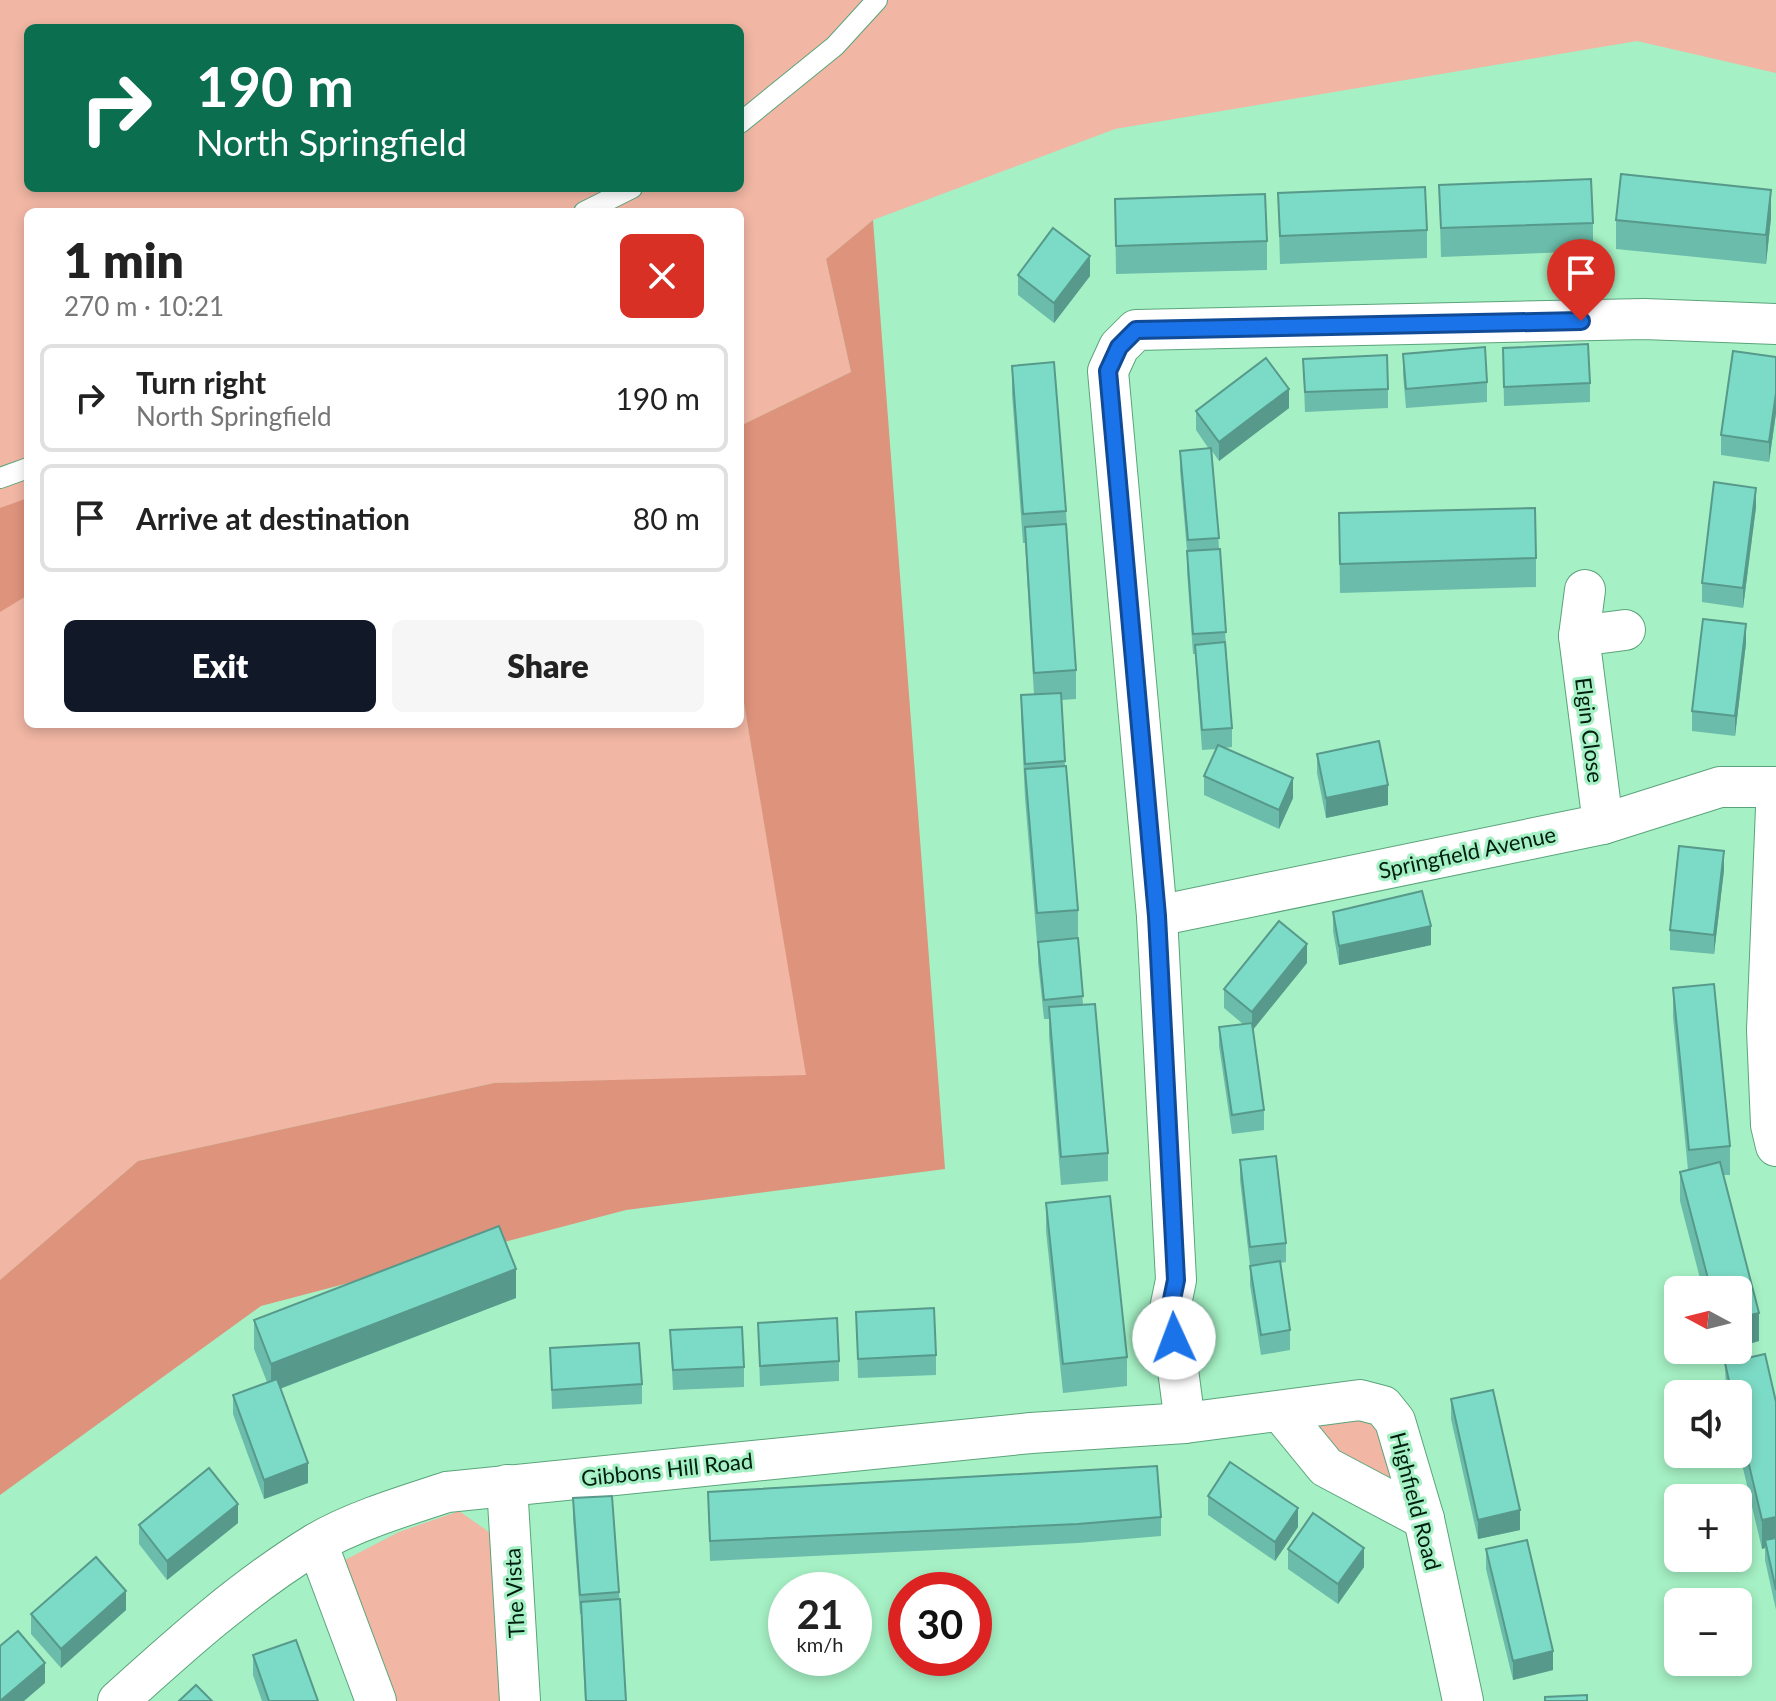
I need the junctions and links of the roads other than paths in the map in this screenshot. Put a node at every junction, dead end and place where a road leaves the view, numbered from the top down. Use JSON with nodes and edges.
{"nodes":[{"id":1,"x":877,"y":0,"type":"edge"},
{"id":2,"x":744,"y":120,"type":"edge"},
{"id":3,"x":624,"y":192,"type":"edge"},
{"id":4,"x":592,"y":208,"type":"edge"},
{"id":5,"x":1776,"y":324,"type":"edge"},
{"id":6,"x":24,"y":469,"type":"edge"},
{"id":7,"x":0,"y":478,"type":"edge"},
{"id":8,"x":1585,"y":590,"type":"dead end"},
{"id":9,"x":1625,"y":630,"type":"dead end"},
{"id":10,"x":1579,"y":636,"type":"junction"},
{"id":11,"x":1776,"y":787,"type":"edge"},
{"id":12,"x":1776,"y":808,"type":"edge"},
{"id":13,"x":1603,"y":824,"type":"junction"},
{"id":14,"x":1157,"y":916,"type":"junction"},
{"id":15,"x":1776,"y":1146,"type":"edge"},
{"id":16,"x":1281,"y":1412,"type":"junction"},
{"id":17,"x":1185,"y":1423,"type":"junction"},
{"id":18,"x":507,"y":1485,"type":"junction"},
{"id":19,"x":1424,"y":1519,"type":"junction"},
{"id":20,"x":317,"y":1543,"type":"junction"},
{"id":21,"x":118,"y":1701,"type":"edge"},
{"id":22,"x":376,"y":1701,"type":"edge"},
{"id":23,"x":520,"y":1701,"type":"edge"},
{"id":24,"x":1463,"y":1701,"type":"edge"}],
"edges":[{"from":1,"to":2,"type":"lane"},
{"from":3,"to":4,"type":"lane"},
{"from":5,"to":14,"type":"street"},
{"from":6,"to":7,"type":"lane"},
{"from":8,"to":10,"type":"street","name":"Elgin Close"},
{"from":9,"to":10,"type":"street"},
{"from":10,"to":13,"type":"street","name":"Elgin Close"},
{"from":11,"to":13,"type":"street","name":"Springfield Avenue"},
{"from":12,"to":15,"type":"street"},
{"from":13,"to":14,"type":"street","name":"Springfield Avenue"},
{"from":14,"to":17,"type":"street"},
{"from":16,"to":17,"type":"street","name":"Gibbons Hill Road"},
{"from":16,"to":19,"type":"street"},
{"from":16,"to":19,"type":"street","name":"Highfield Road"},
{"from":17,"to":18,"type":"street","name":"Gibbons Hill Road"},
{"from":18,"to":20,"type":"street","name":"Gibbons Hill Road"},
{"from":18,"to":23,"type":"street","name":"The Vista"},
{"from":19,"to":24,"type":"street","name":"Highfield Road"},
{"from":20,"to":21,"type":"street","name":"Gibbons Hill Road"},
{"from":20,"to":22,"type":"street"}]}
